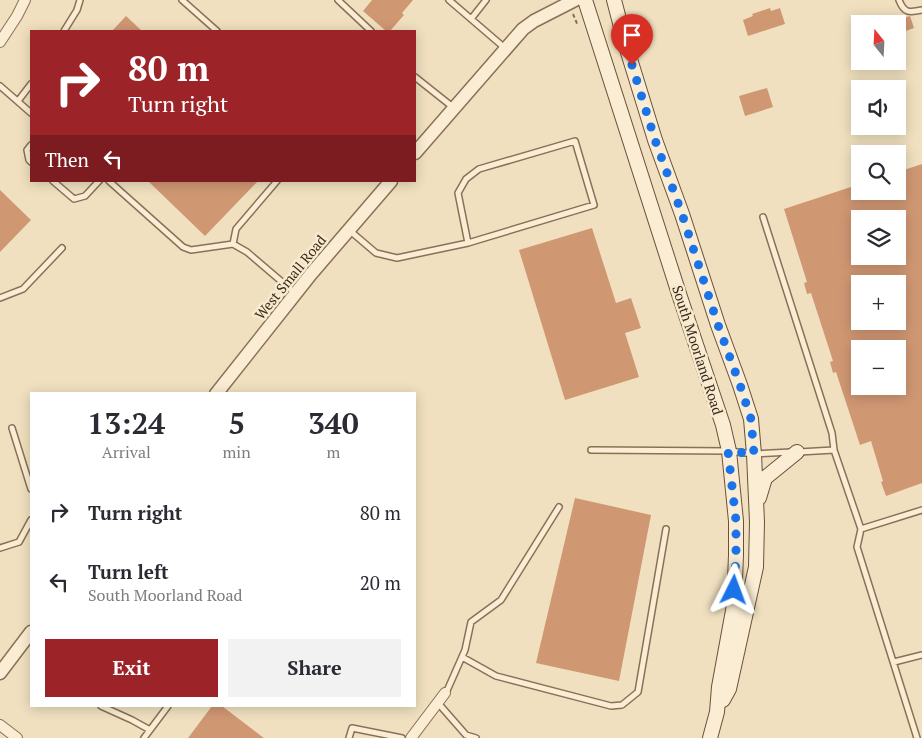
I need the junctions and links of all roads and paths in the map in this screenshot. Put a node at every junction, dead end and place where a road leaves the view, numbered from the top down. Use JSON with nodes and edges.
{"nodes":[{"id":1,"x":25,"y":0,"type":"edge"},
{"id":2,"x":80,"y":0,"type":"edge"},
{"id":3,"x":182,"y":0,"type":"edge"},
{"id":4,"x":338,"y":0,"type":"edge"},
{"id":5,"x":449,"y":0,"type":"edge"},
{"id":6,"x":486,"y":0,"type":"edge"},
{"id":7,"x":575,"y":0,"type":"edge"},
{"id":8,"x":585,"y":0,"type":"edge"},
{"id":9,"x":614,"y":0,"type":"edge"},
{"id":10,"x":899,"y":0,"type":"edge"},
{"id":11,"x":922,"y":10,"type":"edge"},
{"id":12,"x":471,"y":19,"type":"junction"},
{"id":13,"x":65,"y":30,"type":"edge"},
{"id":14,"x":216,"y":30,"type":"edge"},
{"id":15,"x":370,"y":30,"type":"edge"},
{"id":16,"x":0,"y":42,"type":"edge"},
{"id":17,"x":506,"y":48,"type":"junction"},
{"id":18,"x":416,"y":78,"type":"edge"},
{"id":19,"x":30,"y":85,"type":"edge"},
{"id":20,"x":0,"y":86,"type":"edge"},
{"id":21,"x":18,"y":101,"type":"junction"},
{"id":22,"x":454,"y":109,"type":"junction"},
{"id":23,"x":30,"y":112,"type":"edge"},
{"id":24,"x":30,"y":146,"type":"edge"},
{"id":25,"x":416,"y":152,"type":"edge"},
{"id":26,"x":30,"y":161,"type":"edge"},
{"id":27,"x":54,"y":182,"type":"edge"},
{"id":28,"x":98,"y":182,"type":"edge"},
{"id":29,"x":109,"y":182,"type":"edge"},
{"id":30,"x":276,"y":182,"type":"edge"},
{"id":31,"x":389,"y":182,"type":"edge"},
{"id":32,"x":763,"y":217,"type":"dead end"},
{"id":33,"x":349,"y":230,"type":"junction"},
{"id":34,"x":468,"y":243,"type":"junction"},
{"id":35,"x":233,"y":244,"type":"junction"},
{"id":36,"x":62,"y":248,"type":"dead end"},
{"id":37,"x":296,"y":294,"type":"junction"},
{"id":38,"x":0,"y":298,"type":"edge"},
{"id":39,"x":218,"y":392,"type":"edge"},
{"id":40,"x":12,"y":428,"type":"dead end"},
{"id":41,"x":591,"y":450,"type":"dead end"},
{"id":42,"x":834,"y":450,"type":"junction"},
{"id":43,"x":728,"y":451,"type":"junction"},
{"id":44,"x":797,"y":452,"type":"junction"},
{"id":45,"x":754,"y":454,"type":"junction"},
{"id":46,"x":30,"y":486,"type":"edge"},
{"id":47,"x":559,"y":507,"type":"dead end"},
{"id":48,"x":756,"y":508,"type":"junction"},
{"id":49,"x":922,"y":510,"type":"edge"},
{"id":50,"x":30,"y":522,"type":"edge"},
{"id":51,"x":666,"y":529,"type":"dead end"},
{"id":52,"x":861,"y":529,"type":"junction"},
{"id":53,"x":0,"y":548,"type":"edge"},
{"id":54,"x":30,"y":633,"type":"edge"},
{"id":55,"x":922,"y":655,"type":"edge"},
{"id":56,"x":462,"y":657,"type":"junction"},
{"id":57,"x":894,"y":662,"type":"junction"},
{"id":58,"x":0,"y":673,"type":"edge"},
{"id":59,"x":445,"y":694,"type":"joint"},
{"id":60,"x":438,"y":703,"type":"junction"},
{"id":61,"x":104,"y":707,"type":"edge"},
{"id":62,"x":167,"y":707,"type":"edge"},
{"id":63,"x":717,"y":712,"type":"junction"},
{"id":64,"x":0,"y":725,"type":"edge"},
{"id":65,"x":150,"y":730,"type":"junction"},
{"id":66,"x":17,"y":738,"type":"edge"},
{"id":67,"x":144,"y":738,"type":"edge"},
{"id":68,"x":349,"y":738,"type":"edge"},
{"id":69,"x":402,"y":738,"type":"edge"},
{"id":70,"x":412,"y":738,"type":"edge"},
{"id":71,"x":476,"y":738,"type":"edge"},
{"id":72,"x":710,"y":738,"type":"edge"},
{"id":73,"x":917,"y":738,"type":"edge"}],
"edges":[{"from":1,"to":16,"type":"street"},
{"from":2,"to":13,"type":"lane"},
{"from":3,"to":14,"type":"lane"},
{"from":4,"to":15,"type":"lane"},
{"from":5,"to":12,"type":"lane"},
{"from":6,"to":12,"type":"lane"},
{"from":7,"to":17,"type":"street"},
{"from":8,"to":43,"type":"main road","name":"South Moorland Road"},
{"from":9,"to":45,"type":"main road","name":"South Moorland Road"},
{"from":10,"to":11,"type":"lane"},
{"from":12,"to":17,"type":"lane"},
{"from":17,"to":22,"type":"street"},
{"from":18,"to":22,"type":"lane"},
{"from":19,"to":21,"type":"lane"},
{"from":20,"to":21,"type":"lane"},
{"from":21,"to":23,"type":"lane"},
{"from":22,"to":25,"type":"street"},
{"from":24,"to":26,"type":"lane"},
{"from":27,"to":28,"type":"lane"},
{"from":29,"to":35,"type":"lane"},
{"from":30,"to":35,"type":"lane"},
{"from":31,"to":33,"type":"street","name":"West Small Road"},
{"from":32,"to":42,"type":"lane"},
{"from":33,"to":34,"type":"lane"},
{"from":33,"to":37,"type":"street","name":"West Small Road"},
{"from":34,"to":34,"type":"lane"},
{"from":35,"to":37,"type":"lane"},
{"from":36,"to":38,"type":"lane"},
{"from":37,"to":39,"type":"street","name":"West Small Road"},
{"from":40,"to":46,"type":"lane"},
{"from":41,"to":43,"type":"lane"},
{"from":42,"to":44,"type":"lane"},
{"from":42,"to":52,"type":"lane"},
{"from":43,"to":45,"type":"lane"},
{"from":43,"to":63,"type":"main road","name":"South Moorland Road"},
{"from":44,"to":45,"type":"lane"},
{"from":44,"to":48,"type":"main road"},
{"from":45,"to":48,"type":"main road","name":"South Moorland Road"},
{"from":47,"to":56,"type":"lane"},
{"from":48,"to":63,"type":"main road","name":"South Moorland Road"},
{"from":49,"to":52,"type":"lane"},
{"from":50,"to":53,"type":"lane"},
{"from":51,"to":56,"type":"lane"},
{"from":52,"to":57,"type":"lane"},
{"from":54,"to":58,"type":"street"},
{"from":55,"to":57,"type":"lane"},
{"from":56,"to":59,"type":"lane"},
{"from":57,"to":73,"type":"lane"},
{"from":59,"to":60,"type":"street"},
{"from":60,"to":70,"type":"street"},
{"from":60,"to":71,"type":"lane"},
{"from":61,"to":65,"type":"lane"},
{"from":62,"to":65,"type":"lane"},
{"from":63,"to":72,"type":"main road","name":"South Moorland Road"},
{"from":64,"to":66,"type":"street"},
{"from":65,"to":67,"type":"lane"},
{"from":68,"to":69,"type":"lane"}]}
